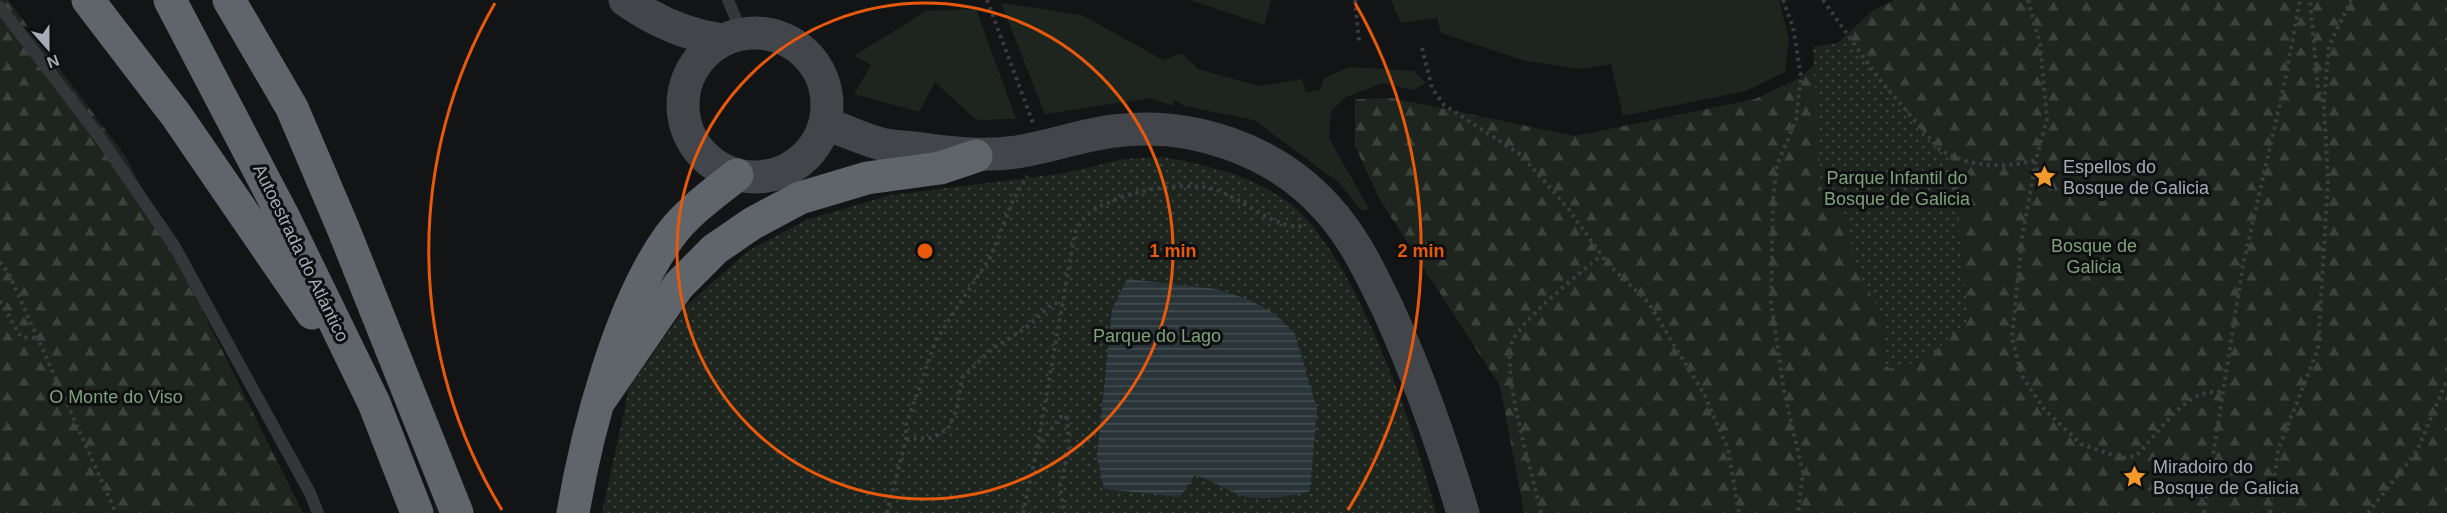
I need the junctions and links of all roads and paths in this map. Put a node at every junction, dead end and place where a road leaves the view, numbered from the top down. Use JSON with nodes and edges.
{"nodes":[{"id":1,"x":88,"y":0,"type":"edge"},
{"id":2,"x":171,"y":0,"type":"edge"},
{"id":3,"x":229,"y":0,"type":"edge"},
{"id":4,"x":728,"y":0,"type":"edge"},
{"id":5,"x":987,"y":0,"type":"edge"},
{"id":6,"x":1355,"y":0,"type":"edge"},
{"id":7,"x":1784,"y":0,"type":"edge"},
{"id":8,"x":1823,"y":0,"type":"edge"},
{"id":9,"x":2028,"y":0,"type":"edge"},
{"id":10,"x":2300,"y":0,"type":"edge"},
{"id":11,"x":2310,"y":0,"type":"edge"},
{"id":12,"x":2351,"y":0,"type":"edge"},
{"id":13,"x":0,"y":7,"type":"edge"},
{"id":14,"x":636,"y":8,"type":"edge"},
{"id":15,"x":732,"y":37,"type":"junction"},
{"id":16,"x":1359,"y":42,"type":"dead end"},
{"id":17,"x":1422,"y":48,"type":"dead end"},
{"id":18,"x":684,"y":91,"type":"junction"},
{"id":19,"x":2324,"y":104,"type":"junction"},
{"id":20,"x":1032,"y":118,"type":"dead end"},
{"id":21,"x":826,"y":124,"type":"junction"},
{"id":22,"x":976,"y":156,"type":"junction"},
{"id":23,"x":2036,"y":160,"type":"junction"},
{"id":24,"x":1032,"y":168,"type":"dead end"},
{"id":25,"x":737,"y":175,"type":"junction"},
{"id":26,"x":1327,"y":208,"type":"junction"},
{"id":27,"x":1602,"y":255,"type":"junction"},
{"id":28,"x":0,"y":262,"type":"edge"},
{"id":29,"x":0,"y":302,"type":"edge"},
{"id":30,"x":1063,"y":303,"type":"junction"},
{"id":31,"x":37,"y":338,"type":"junction"},
{"id":32,"x":2447,"y":380,"type":"edge"},
{"id":33,"x":2222,"y":392,"type":"junction"},
{"id":34,"x":600,"y":400,"type":"junction"},
{"id":35,"x":374,"y":403,"type":"junction"},
{"id":36,"x":906,"y":439,"type":"junction"},
{"id":37,"x":1037,"y":449,"type":"junction"},
{"id":38,"x":116,"y":513,"type":"edge"},
{"id":39,"x":318,"y":513,"type":"edge"},
{"id":40,"x":417,"y":513,"type":"edge"},
{"id":41,"x":457,"y":513,"type":"edge"},
{"id":42,"x":573,"y":513,"type":"edge"},
{"id":43,"x":887,"y":513,"type":"edge"},
{"id":44,"x":1023,"y":513,"type":"edge"},
{"id":45,"x":1064,"y":513,"type":"edge"},
{"id":46,"x":1463,"y":513,"type":"edge"},
{"id":47,"x":1541,"y":513,"type":"edge"},
{"id":48,"x":1739,"y":513,"type":"edge"},
{"id":49,"x":1798,"y":513,"type":"edge"},
{"id":50,"x":2204,"y":513,"type":"edge"},
{"id":51,"x":2270,"y":513,"type":"edge"},
{"id":52,"x":2368,"y":513,"type":"edge"}],
"edges":[{"from":1,"to":35,"type":"highway"},
{"from":2,"to":35,"type":"highway","name":"Autoestrada do Atlántico"},
{"from":3,"to":41,"type":"highway"},
{"from":4,"to":15,"type":"lane"},
{"from":5,"to":20,"type":"path"},
{"from":6,"to":16,"type":"path"},
{"from":7,"to":49,"type":"path"},
{"from":8,"to":23,"type":"path"},
{"from":9,"to":23,"type":"path"},
{"from":10,"to":33,"type":"path"},
{"from":11,"to":19,"type":"path"},
{"from":12,"to":19,"type":"path"},
{"from":13,"to":39,"type":"lane"},
{"from":14,"to":15,"type":"street"},
{"from":14,"to":18,"type":"street"},
{"from":15,"to":18,"type":"street"},
{"from":15,"to":21,"type":"street"},
{"from":17,"to":27,"type":"path"},
{"from":18,"to":25,"type":"street"},
{"from":19,"to":51,"type":"path"},
{"from":21,"to":22,"type":"street"},
{"from":21,"to":25,"type":"street"},
{"from":22,"to":26,"type":"street"},
{"from":22,"to":34,"type":"highway"},
{"from":23,"to":33,"type":"path"},
{"from":24,"to":36,"type":"path"},
{"from":25,"to":34,"type":"highway"},
{"from":26,"to":30,"type":"path"},
{"from":26,"to":46,"type":"street"},
{"from":27,"to":47,"type":"path"},
{"from":27,"to":48,"type":"path"},
{"from":28,"to":31,"type":"path"},
{"from":29,"to":31,"type":"path"},
{"from":30,"to":36,"type":"path"},
{"from":30,"to":37,"type":"path"},
{"from":31,"to":38,"type":"path"},
{"from":32,"to":52,"type":"path"},
{"from":33,"to":50,"type":"path"},
{"from":34,"to":42,"type":"highway"},
{"from":35,"to":40,"type":"highway","name":"Autoestrada do Atlántico"},
{"from":36,"to":43,"type":"path"},
{"from":37,"to":44,"type":"path"},
{"from":37,"to":45,"type":"path"}]}
